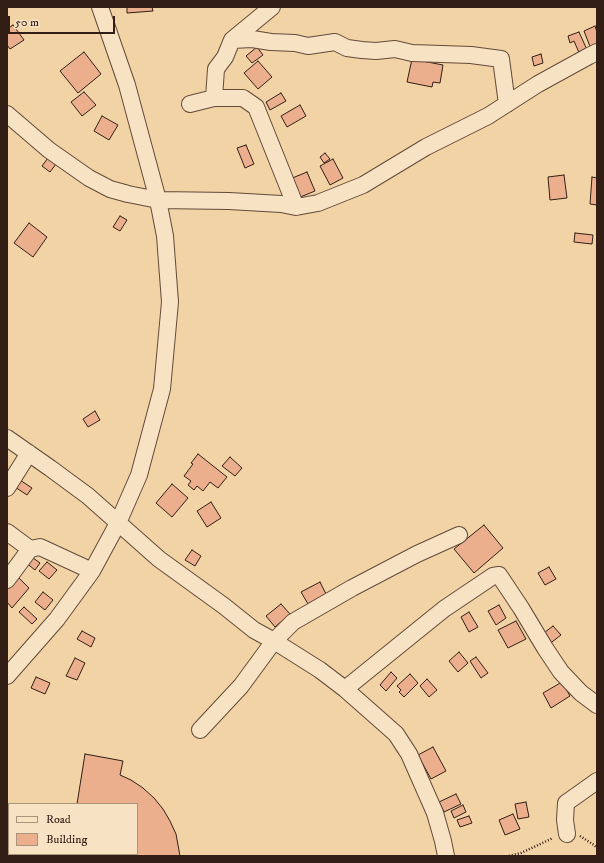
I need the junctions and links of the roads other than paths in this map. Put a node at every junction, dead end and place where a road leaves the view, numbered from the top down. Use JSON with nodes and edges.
{"nodes":[{"id":1,"x":100,"y":7,"type":"edge"},
{"id":2,"x":267,"y":8,"type":"edge"},
{"id":3,"x":232,"y":40,"type":"junction"},
{"id":4,"x":597,"y":52,"type":"edge"},
{"id":5,"x":214,"y":98,"type":"junction"},
{"id":6,"x":190,"y":104,"type":"dead end"},
{"id":7,"x":507,"y":104,"type":"junction"},
{"id":8,"x":7,"y":114,"type":"edge"},
{"id":9,"x":158,"y":200,"type":"junction"},
{"id":10,"x":296,"y":207,"type":"junction"},
{"id":11,"x":7,"y":438,"type":"edge"},
{"id":12,"x":29,"y":453,"type":"junction"},
{"id":13,"x":7,"y":488,"type":"edge"},
{"id":14,"x":118,"y":523,"type":"junction"},
{"id":15,"x":7,"y":532,"type":"edge"},
{"id":16,"x":459,"y":535,"type":"dead end"},
{"id":17,"x":30,"y":549,"type":"junction"},
{"id":18,"x":92,"y":571,"type":"junction"},
{"id":19,"x":7,"y":580,"type":"edge"},
{"id":20,"x":274,"y":641,"type":"junction"},
{"id":21,"x":7,"y":676,"type":"edge"},
{"id":22,"x":345,"y":689,"type":"junction"},
{"id":23,"x":597,"y":705,"type":"edge"},
{"id":24,"x":200,"y":730,"type":"dead end"},
{"id":25,"x":597,"y":781,"type":"edge"},
{"id":26,"x":567,"y":834,"type":"dead end"},
{"id":27,"x":446,"y":856,"type":"edge"}],
"edges":[{"from":1,"to":9,"type":"street"},
{"from":2,"to":3,"type":"street"},
{"from":3,"to":5,"type":"street"},
{"from":3,"to":7,"type":"street"},
{"from":4,"to":7,"type":"street"},
{"from":5,"to":6,"type":"street"},
{"from":5,"to":10,"type":"street"},
{"from":7,"to":10,"type":"street"},
{"from":8,"to":9,"type":"street"},
{"from":9,"to":10,"type":"street"},
{"from":9,"to":14,"type":"street"},
{"from":11,"to":12,"type":"street"},
{"from":12,"to":13,"type":"street"},
{"from":12,"to":14,"type":"street"},
{"from":14,"to":18,"type":"street"},
{"from":14,"to":20,"type":"street"},
{"from":15,"to":17,"type":"street"},
{"from":16,"to":20,"type":"street"},
{"from":17,"to":18,"type":"street"},
{"from":17,"to":19,"type":"street"},
{"from":18,"to":21,"type":"street"},
{"from":20,"to":22,"type":"street"},
{"from":20,"to":24,"type":"street"},
{"from":22,"to":23,"type":"street"},
{"from":22,"to":27,"type":"street"},
{"from":25,"to":26,"type":"street"}]}
